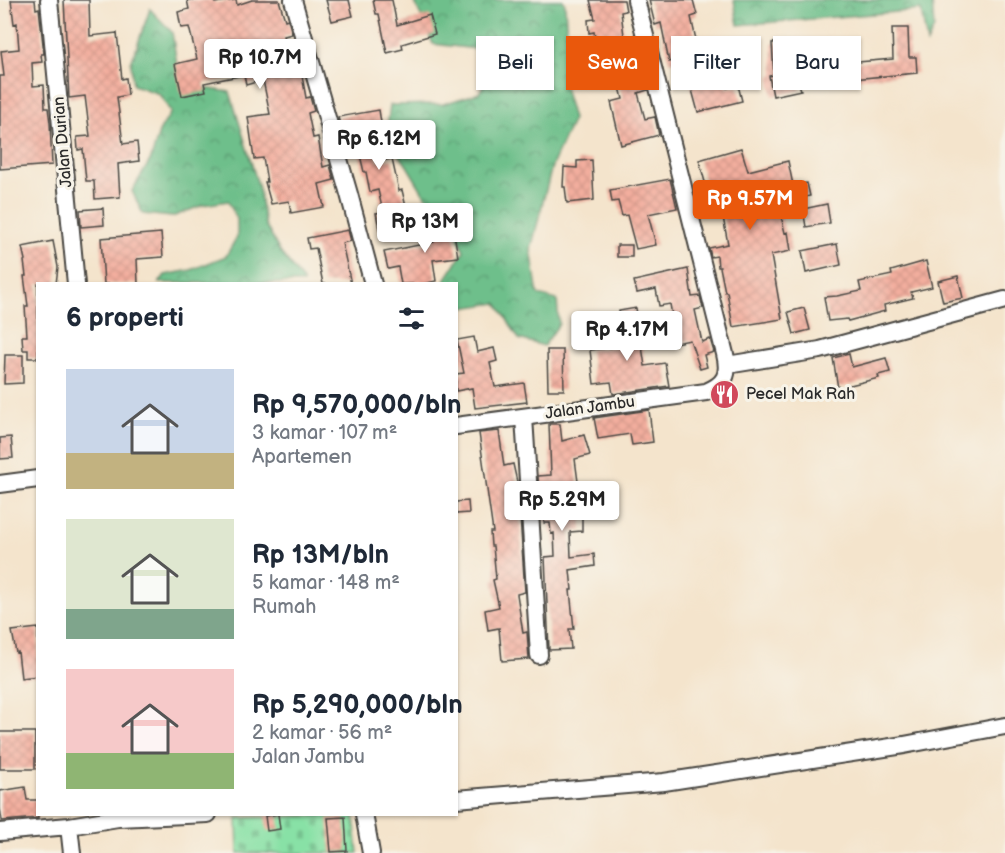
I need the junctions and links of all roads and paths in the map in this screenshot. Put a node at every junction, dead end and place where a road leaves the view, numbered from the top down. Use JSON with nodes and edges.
{"nodes":[{"id":1,"x":49,"y":0,"type":"edge"},
{"id":2,"x":293,"y":0,"type":"edge"},
{"id":3,"x":636,"y":0,"type":"edge"},
{"id":4,"x":76,"y":282,"type":"edge"},
{"id":5,"x":372,"y":282,"type":"edge"},
{"id":6,"x":1005,"y":300,"type":"edge"},
{"id":7,"x":727,"y":365,"type":"junction"},
{"id":8,"x":524,"y":417,"type":"junction"},
{"id":9,"x":458,"y":426,"type":"edge"},
{"id":10,"x":36,"y":479,"type":"edge"},
{"id":11,"x":0,"y":484,"type":"edge"},
{"id":12,"x":539,"y":655,"type":"dead end"},
{"id":13,"x":1005,"y":726,"type":"edge"},
{"id":14,"x":458,"y":799,"type":"edge"},
{"id":15,"x":118,"y":816,"type":"edge"},
{"id":16,"x":364,"y":816,"type":"edge"},
{"id":17,"x":69,"y":826,"type":"junction"},
{"id":18,"x":0,"y":832,"type":"edge"},
{"id":19,"x":72,"y":853,"type":"edge"},
{"id":20,"x":371,"y":853,"type":"edge"}],
"edges":[{"from":1,"to":4,"type":"street","name":"Jalan Durian"},
{"from":2,"to":5,"type":"street"},
{"from":3,"to":7,"type":"street"},
{"from":6,"to":7,"type":"street"},
{"from":7,"to":8,"type":"street","name":"Jalan Jambu"},
{"from":8,"to":9,"type":"street","name":"Jalan Jambu"},
{"from":8,"to":12,"type":"street"},
{"from":10,"to":11,"type":"street"},
{"from":13,"to":14,"type":"street"},
{"from":15,"to":17,"type":"street"},
{"from":16,"to":20,"type":"street"},
{"from":17,"to":18,"type":"street"},
{"from":17,"to":19,"type":"street"}]}
